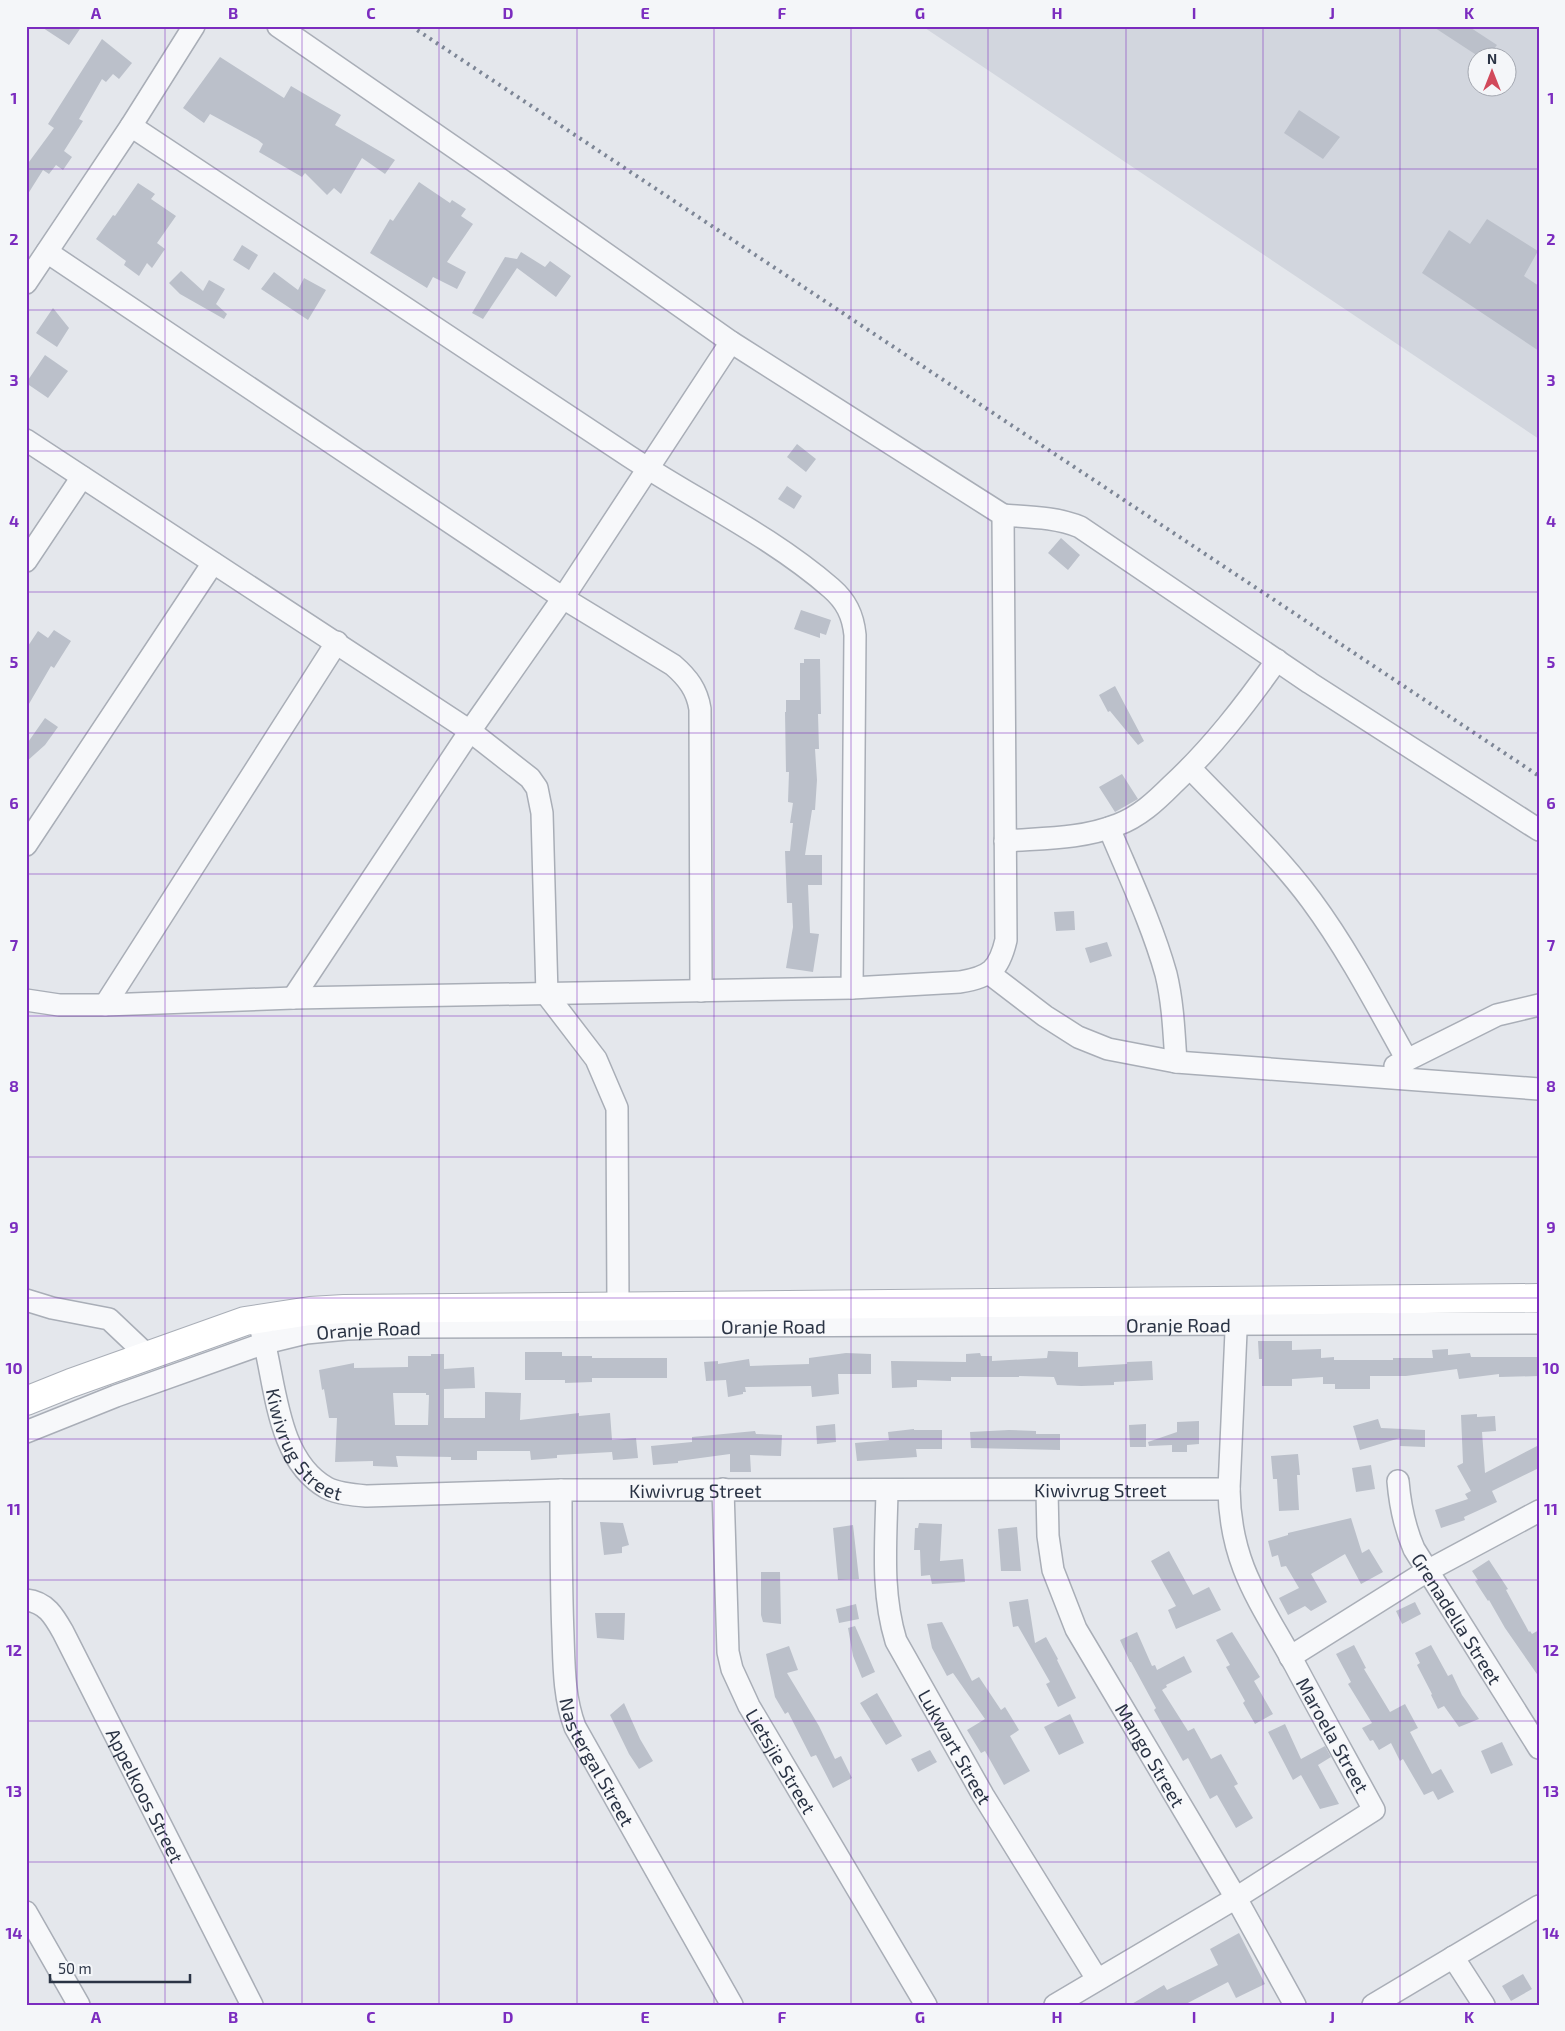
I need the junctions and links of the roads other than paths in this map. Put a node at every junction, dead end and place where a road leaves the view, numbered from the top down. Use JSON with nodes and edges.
{"nodes":[{"id":1,"x":194,"y":26,"type":"edge"},
{"id":2,"x":278,"y":26,"type":"edge"},
{"id":3,"x":131,"y":126,"type":"junction"},
{"id":4,"x":47,"y":252,"type":"junction"},
{"id":5,"x":26,"y":283,"type":"edge"},
{"id":6,"x":731,"y":342,"type":"junction"},
{"id":7,"x":26,"y":440,"type":"edge"},
{"id":8,"x":648,"y":470,"type":"junction"},
{"id":9,"x":82,"y":477,"type":"junction"},
{"id":10,"x":1002,"y":514,"type":"junction"},
{"id":11,"x":26,"y":561,"type":"edge"},
{"id":12,"x":213,"y":563,"type":"junction"},
{"id":13,"x":562,"y":598,"type":"junction"},
{"id":14,"x":336,"y":642,"type":"junction"},
{"id":15,"x":1277,"y":660,"type":"junction"},
{"id":16,"x":470,"y":731,"type":"junction"},
{"id":17,"x":1190,"y":768,"type":"junction"},
{"id":18,"x":1109,"y":828,"type":"junction"},
{"id":19,"x":1539,"y":830,"type":"edge"},
{"id":20,"x":1005,"y":841,"type":"junction"},
{"id":21,"x":26,"y":845,"type":"edge"},
{"id":22,"x":990,"y":974,"type":"junction"},
{"id":23,"x":852,"y":988,"type":"junction"},
{"id":24,"x":701,"y":991,"type":"junction"},
{"id":25,"x":547,"y":995,"type":"junction"},
{"id":26,"x":293,"y":998,"type":"junction"},
{"id":27,"x":26,"y":1000,"type":"edge"},
{"id":28,"x":105,"y":1005,"type":"junction"},
{"id":29,"x":1539,"y":1005,"type":"edge"},
{"id":30,"x":1407,"y":1060,"type":"junction"},
{"id":31,"x":1176,"y":1062,"type":"junction"},
{"id":32,"x":1375,"y":1076,"type":"junction"},
{"id":33,"x":1539,"y":1089,"type":"edge"},
{"id":34,"x":1539,"y":1298,"type":"edge"},
{"id":35,"x":26,"y":1300,"type":"edge"},
{"id":36,"x":618,"y":1306,"type":"junction"},
{"id":37,"x":1237,"y":1312,"type":"junction"},
{"id":38,"x":1539,"y":1323,"type":"edge"},
{"id":39,"x":261,"y":1331,"type":"junction"},
{"id":40,"x":148,"y":1355,"type":"junction"},
{"id":41,"x":26,"y":1401,"type":"edge"},
{"id":42,"x":26,"y":1432,"type":"edge"},
{"id":43,"x":1398,"y":1481,"type":"dead end"},
{"id":44,"x":561,"y":1490,"type":"junction"},
{"id":45,"x":723,"y":1490,"type":"junction"},
{"id":46,"x":1228,"y":1490,"type":"junction"},
{"id":47,"x":887,"y":1491,"type":"junction"},
{"id":48,"x":1047,"y":1491,"type":"junction"},
{"id":49,"x":1539,"y":1511,"type":"edge"},
{"id":50,"x":1427,"y":1571,"type":"junction"},
{"id":51,"x":26,"y":1600,"type":"edge"},
{"id":52,"x":1290,"y":1657,"type":"junction"},
{"id":53,"x":1539,"y":1748,"type":"edge"},
{"id":54,"x":1236,"y":1898,"type":"junction"},
{"id":55,"x":1539,"y":1906,"type":"edge"},
{"id":56,"x":26,"y":1912,"type":"edge"},
{"id":57,"x":1453,"y":1957,"type":"junction"},
{"id":58,"x":1097,"y":1979,"type":"junction"},
{"id":59,"x":79,"y":2005,"type":"edge"},
{"id":60,"x":252,"y":2005,"type":"edge"},
{"id":61,"x":732,"y":2005,"type":"edge"},
{"id":62,"x":926,"y":2005,"type":"edge"},
{"id":63,"x":1055,"y":2005,"type":"edge"},
{"id":64,"x":1295,"y":2005,"type":"edge"},
{"id":65,"x":1373,"y":2005,"type":"edge"},
{"id":66,"x":1484,"y":2005,"type":"edge"}],
"edges":[{"from":1,"to":3,"type":"street"},
{"from":2,"to":6,"type":"street"},
{"from":3,"to":4,"type":"street"},
{"from":3,"to":8,"type":"street"},
{"from":4,"to":5,"type":"street"},
{"from":4,"to":13,"type":"street"},
{"from":6,"to":8,"type":"street"},
{"from":6,"to":10,"type":"street"},
{"from":7,"to":9,"type":"street"},
{"from":8,"to":13,"type":"street"},
{"from":8,"to":23,"type":"street"},
{"from":9,"to":11,"type":"street"},
{"from":9,"to":12,"type":"street"},
{"from":10,"to":15,"type":"street"},
{"from":10,"to":20,"type":"street"},
{"from":12,"to":14,"type":"street"},
{"from":12,"to":21,"type":"street"},
{"from":13,"to":16,"type":"street"},
{"from":13,"to":24,"type":"street"},
{"from":14,"to":16,"type":"street"},
{"from":14,"to":28,"type":"street"},
{"from":15,"to":17,"type":"street"},
{"from":15,"to":19,"type":"street"},
{"from":16,"to":25,"type":"street"},
{"from":16,"to":26,"type":"street"},
{"from":17,"to":18,"type":"street"},
{"from":17,"to":30,"type":"street"},
{"from":18,"to":20,"type":"street"},
{"from":18,"to":31,"type":"street"},
{"from":20,"to":22,"type":"street"},
{"from":22,"to":23,"type":"street"},
{"from":22,"to":31,"type":"street"},
{"from":23,"to":24,"type":"street"},
{"from":24,"to":25,"type":"street"},
{"from":25,"to":26,"type":"street"},
{"from":25,"to":36,"type":"street"},
{"from":26,"to":28,"type":"street"},
{"from":27,"to":28,"type":"street"},
{"from":29,"to":30,"type":"street"},
{"from":30,"to":32,"type":"street"},
{"from":31,"to":32,"type":"street"},
{"from":32,"to":33,"type":"street"},
{"from":34,"to":37,"type":"street"},
{"from":35,"to":40,"type":"street"},
{"from":36,"to":37,"type":"street"},
{"from":36,"to":39,"type":"street"},
{"from":37,"to":38,"type":"street","name":"Oranje Road"},
{"from":37,"to":39,"type":"street","name":"Oranje Road"},
{"from":37,"to":46,"type":"street","name":"Maroela Street"},
{"from":39,"to":40,"type":"street"},
{"from":39,"to":42,"type":"street","name":"Oranje Road"},
{"from":39,"to":44,"type":"street","name":"Kiwivrug Street"},
{"from":40,"to":41,"type":"street"},
{"from":43,"to":50,"type":"street","name":"Grenadella Street"},
{"from":44,"to":45,"type":"street","name":"Kiwivrug Street"},
{"from":44,"to":61,"type":"street","name":"Nastergal Street"},
{"from":45,"to":47,"type":"street","name":"Kiwivrug Street"},
{"from":45,"to":62,"type":"street","name":"Lietsjie Street"},
{"from":46,"to":48,"type":"street","name":"Kiwivrug Street"},
{"from":46,"to":52,"type":"street","name":"Maroela Street"},
{"from":47,"to":48,"type":"street","name":"Kiwivrug Street"},
{"from":47,"to":58,"type":"street","name":"Lukwart Street"},
{"from":48,"to":54,"type":"street","name":"Mango Street"},
{"from":49,"to":50,"type":"street"},
{"from":50,"to":52,"type":"street"},
{"from":50,"to":53,"type":"street","name":"Grenadella Street"},
{"from":51,"to":60,"type":"street","name":"Appelkoos Street"},
{"from":52,"to":54,"type":"street","name":"Maroela Street"},
{"from":54,"to":58,"type":"street","name":"Maroela Street"},
{"from":54,"to":64,"type":"street","name":"Mango Street"},
{"from":55,"to":57,"type":"street"},
{"from":56,"to":59,"type":"street"},
{"from":57,"to":65,"type":"street"},
{"from":57,"to":66,"type":"street"},
{"from":58,"to":63,"type":"street","name":"Maroela Street"}]}
